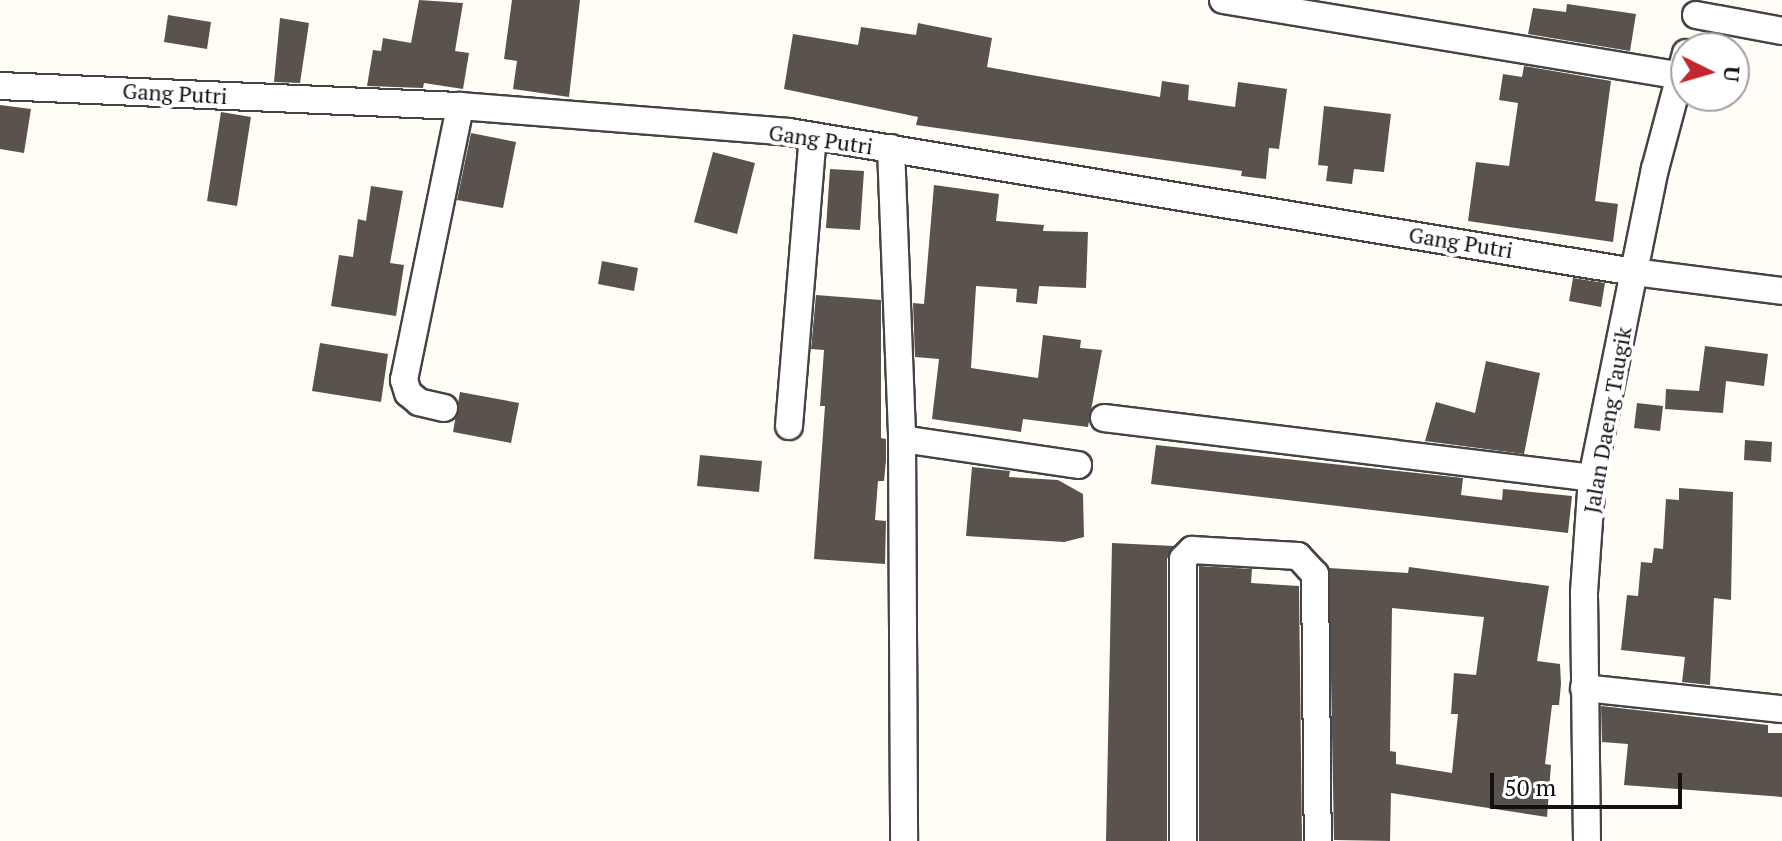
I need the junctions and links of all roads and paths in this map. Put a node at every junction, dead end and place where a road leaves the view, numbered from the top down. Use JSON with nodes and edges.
{"nodes":[{"id":1,"x":1223,"y":0,"type":"edge"},
{"id":2,"x":1698,"y":8,"type":"edge"},
{"id":3,"x":1782,"y":31,"type":"edge"},
{"id":4,"x":1692,"y":32,"type":"edge"},
{"id":5,"x":1670,"y":57,"type":"edge"},
{"id":6,"x":0,"y":86,"type":"edge"},
{"id":7,"x":460,"y":106,"type":"junction"},
{"id":8,"x":1672,"y":112,"type":"edge"},
{"id":9,"x":813,"y":136,"type":"junction"},
{"id":10,"x":891,"y":148,"type":"junction"},
{"id":11,"x":1634,"y":272,"type":"junction"},
{"id":12,"x":1782,"y":291,"type":"edge"},
{"id":13,"x":444,"y":408,"type":"dead end"},
{"id":14,"x":1104,"y":418,"type":"dead end"},
{"id":15,"x":789,"y":426,"type":"dead end"},
{"id":16,"x":902,"y":439,"type":"junction"},
{"id":17,"x":1078,"y":465,"type":"dead end"},
{"id":18,"x":1592,"y":478,"type":"junction"},
{"id":19,"x":1584,"y":688,"type":"junction"},
{"id":20,"x":1782,"y":709,"type":"edge"},
{"id":21,"x":904,"y":841,"type":"edge"},
{"id":22,"x":1183,"y":841,"type":"edge"},
{"id":23,"x":1318,"y":841,"type":"edge"},
{"id":24,"x":1587,"y":841,"type":"edge"}],
"edges":[{"from":1,"to":5,"type":"street"},
{"from":2,"to":3,"type":"street"},
{"from":2,"to":4,"type":"street","name":"Jalan Daeng Taugik"},
{"from":6,"to":7,"type":"street","name":"Gang Putri"},
{"from":7,"to":9,"type":"street","name":"Gang Putri"},
{"from":7,"to":13,"type":"street"},
{"from":8,"to":11,"type":"street","name":"Jalan Daeng Taugik"},
{"from":9,"to":10,"type":"street","name":"Gang Putri"},
{"from":9,"to":15,"type":"street"},
{"from":10,"to":11,"type":"street","name":"Gang Putri"},
{"from":10,"to":16,"type":"street"},
{"from":11,"to":12,"type":"street","name":"Gang Putri"},
{"from":11,"to":18,"type":"street","name":"Jalan Daeng Taugik"},
{"from":14,"to":18,"type":"street"},
{"from":16,"to":17,"type":"street"},
{"from":16,"to":21,"type":"street"},
{"from":18,"to":19,"type":"street","name":"Jalan Daeng Taugik"},
{"from":19,"to":20,"type":"street"},
{"from":19,"to":24,"type":"street","name":"Jalan Daeng Taugik"},
{"from":22,"to":23,"type":"street"}]}
